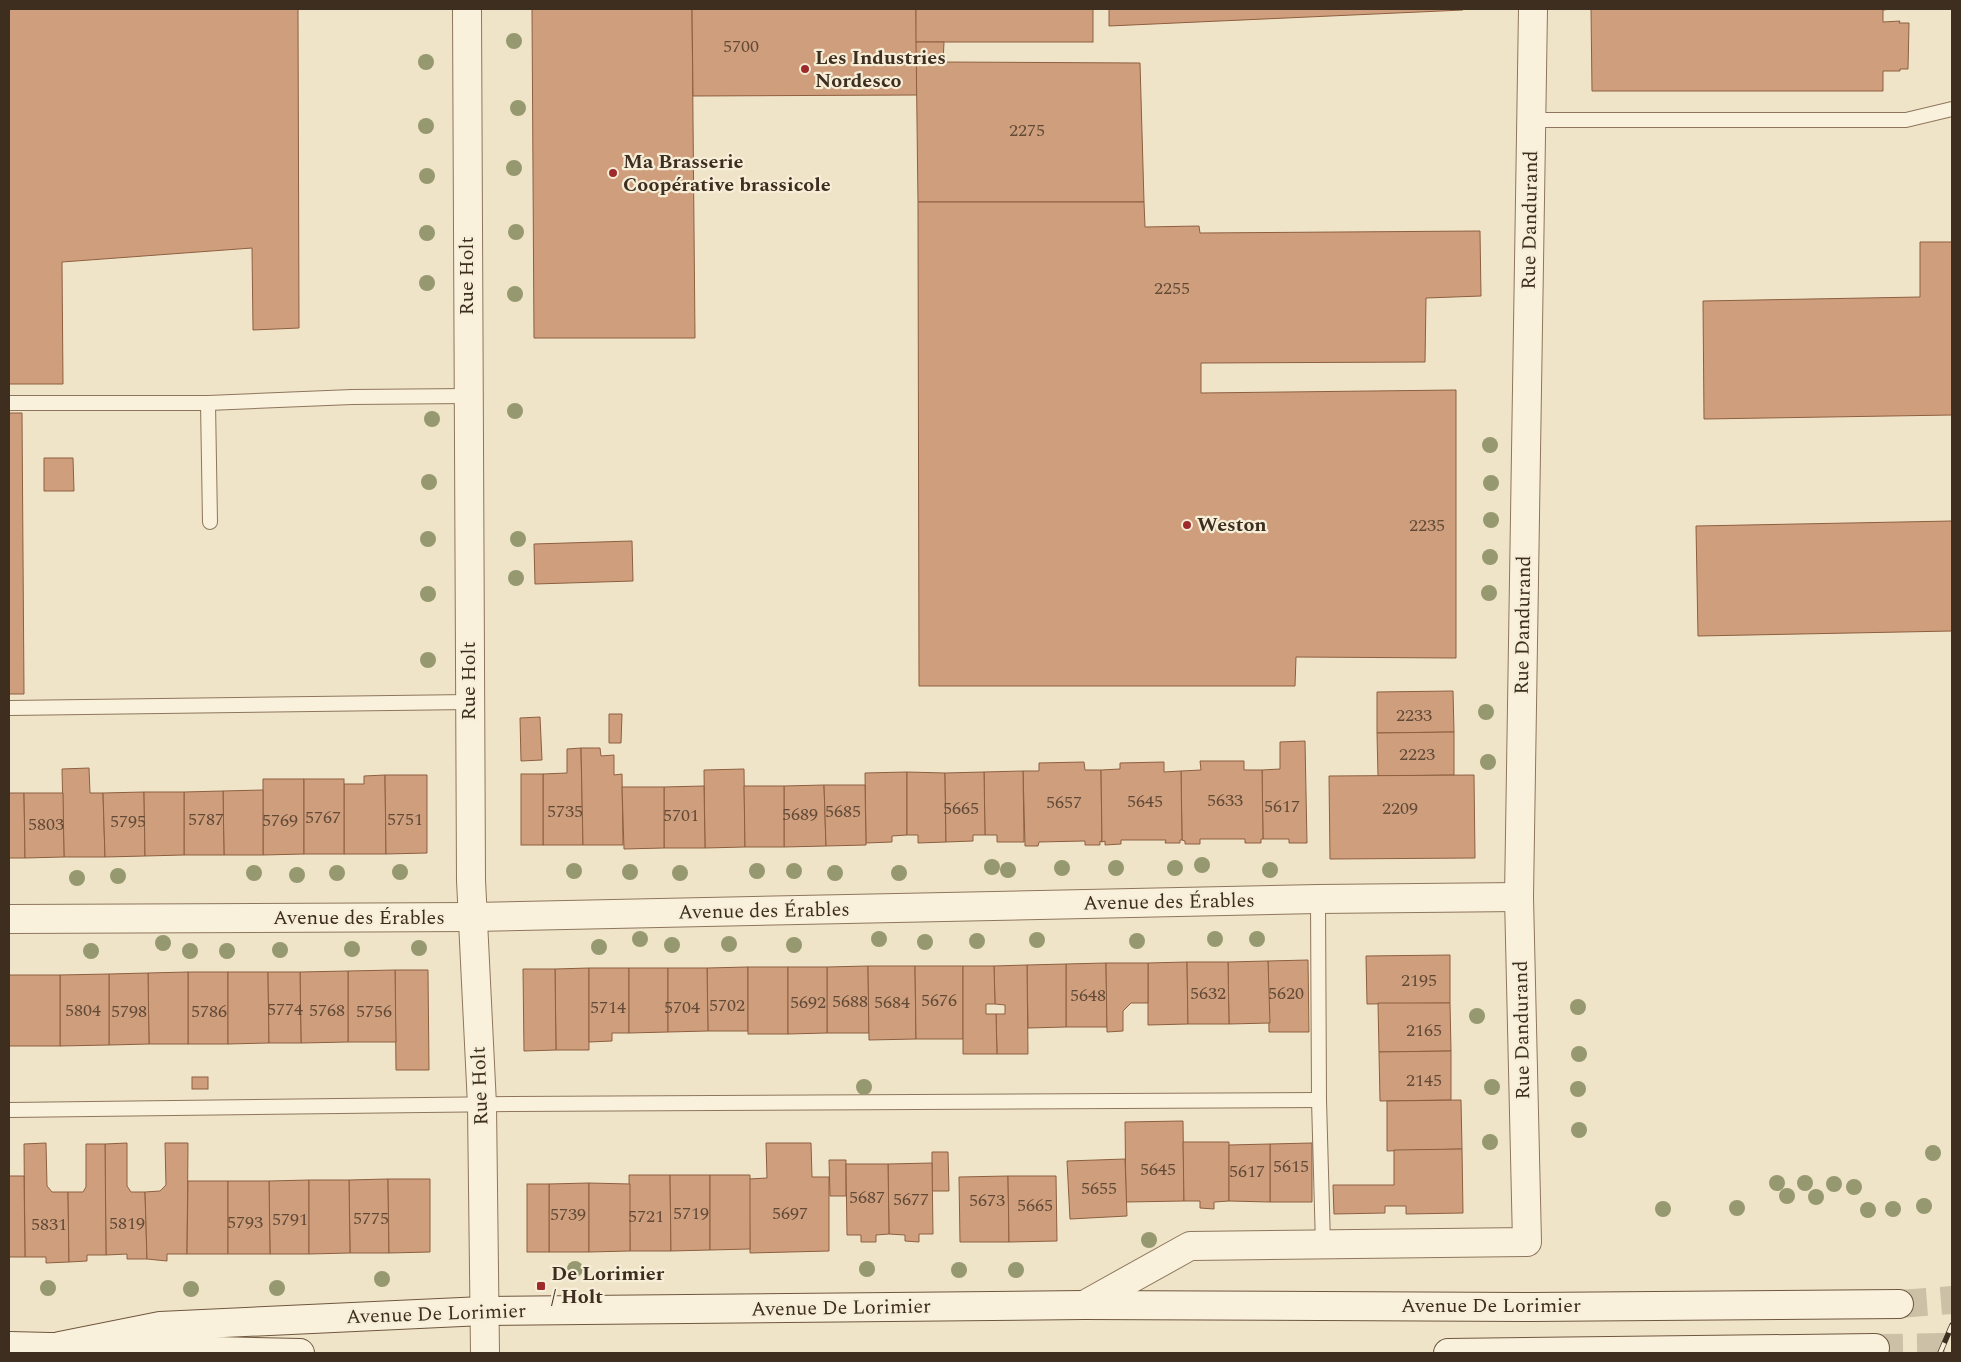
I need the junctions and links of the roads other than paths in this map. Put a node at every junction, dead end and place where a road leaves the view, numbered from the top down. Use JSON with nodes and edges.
{"nodes":[{"id":1,"x":467,"y":9,"type":"edge"},
{"id":2,"x":1533,"y":9,"type":"edge"},
{"id":3,"x":1952,"y":109,"type":"edge"},
{"id":4,"x":1531,"y":120,"type":"junction"},
{"id":5,"x":468,"y":396,"type":"junction"},
{"id":6,"x":9,"y":403,"type":"edge"},
{"id":7,"x":208,"y":403,"type":"junction"},
{"id":8,"x":210,"y":522,"type":"dead end"},
{"id":9,"x":470,"y":702,"type":"junction"},
{"id":10,"x":9,"y":708,"type":"edge"},
{"id":11,"x":1519,"y":897,"type":"junction"},
{"id":12,"x":1318,"y":899,"type":"junction"},
{"id":13,"x":472,"y":918,"type":"junction"},
{"id":14,"x":9,"y":919,"type":"edge"},
{"id":15,"x":1319,"y":1100,"type":"junction"},
{"id":16,"x":482,"y":1105,"type":"junction"},
{"id":17,"x":9,"y":1110,"type":"edge"},
{"id":18,"x":1528,"y":1242,"type":"joint"},
{"id":19,"x":1323,"y":1245,"type":"junction"},
{"id":20,"x":1899,"y":1304,"type":"tunnel mouth"},
{"id":21,"x":1084,"y":1305,"type":"junction"},
{"id":22,"x":483,"y":1311,"type":"junction"},
{"id":23,"x":9,"y":1346,"type":"edge"},
{"id":24,"x":1875,"y":1348,"type":"dead end"},
{"id":25,"x":60,"y":1350,"type":"edge"},
{"id":26,"x":300,"y":1353,"type":"edge"},
{"id":27,"x":485,"y":1353,"type":"edge"},
{"id":28,"x":1448,"y":1353,"type":"edge"}],
"edges":[{"from":1,"to":5,"type":"street","name":"Rue Holt"},
{"from":2,"to":4,"type":"street","name":"Rue Dandurand"},
{"from":3,"to":4,"type":"lane"},
{"from":4,"to":11,"type":"street","name":"Rue Dandurand"},
{"from":5,"to":7,"type":"lane"},
{"from":5,"to":9,"type":"street","name":"Rue Holt"},
{"from":6,"to":7,"type":"lane"},
{"from":7,"to":8,"type":"lane"},
{"from":9,"to":10,"type":"lane"},
{"from":9,"to":13,"type":"street","name":"Rue Holt"},
{"from":11,"to":12,"type":"street","name":"Avenue des Érables"},
{"from":11,"to":18,"type":"street","name":"Rue Dandurand"},
{"from":12,"to":13,"type":"street","name":"Avenue des Érables"},
{"from":12,"to":15,"type":"lane"},
{"from":13,"to":14,"type":"street","name":"Avenue des Érables"},
{"from":13,"to":16,"type":"street","name":"Rue Holt"},
{"from":15,"to":16,"type":"lane"},
{"from":15,"to":19,"type":"lane"},
{"from":16,"to":17,"type":"lane"},
{"from":16,"to":22,"type":"street","name":"Rue Holt"},
{"from":18,"to":19,"type":"street","name":"Avenue De Lorimier"},
{"from":19,"to":21,"type":"street","name":"Avenue De Lorimier"},
{"from":20,"to":21,"type":"street","name":"Avenue De Lorimier"},
{"from":21,"to":22,"type":"street","name":"Avenue De Lorimier"},
{"from":22,"to":25,"type":"street","name":"Avenue De Lorimier"},
{"from":22,"to":27,"type":"street","name":"Rue Holt"},
{"from":23,"to":25,"type":"street","name":"Avenue De Lorimier"},
{"from":24,"to":28,"type":"street"},
{"from":25,"to":26,"type":"street","name":"Avenue De Lorimier"}]}
